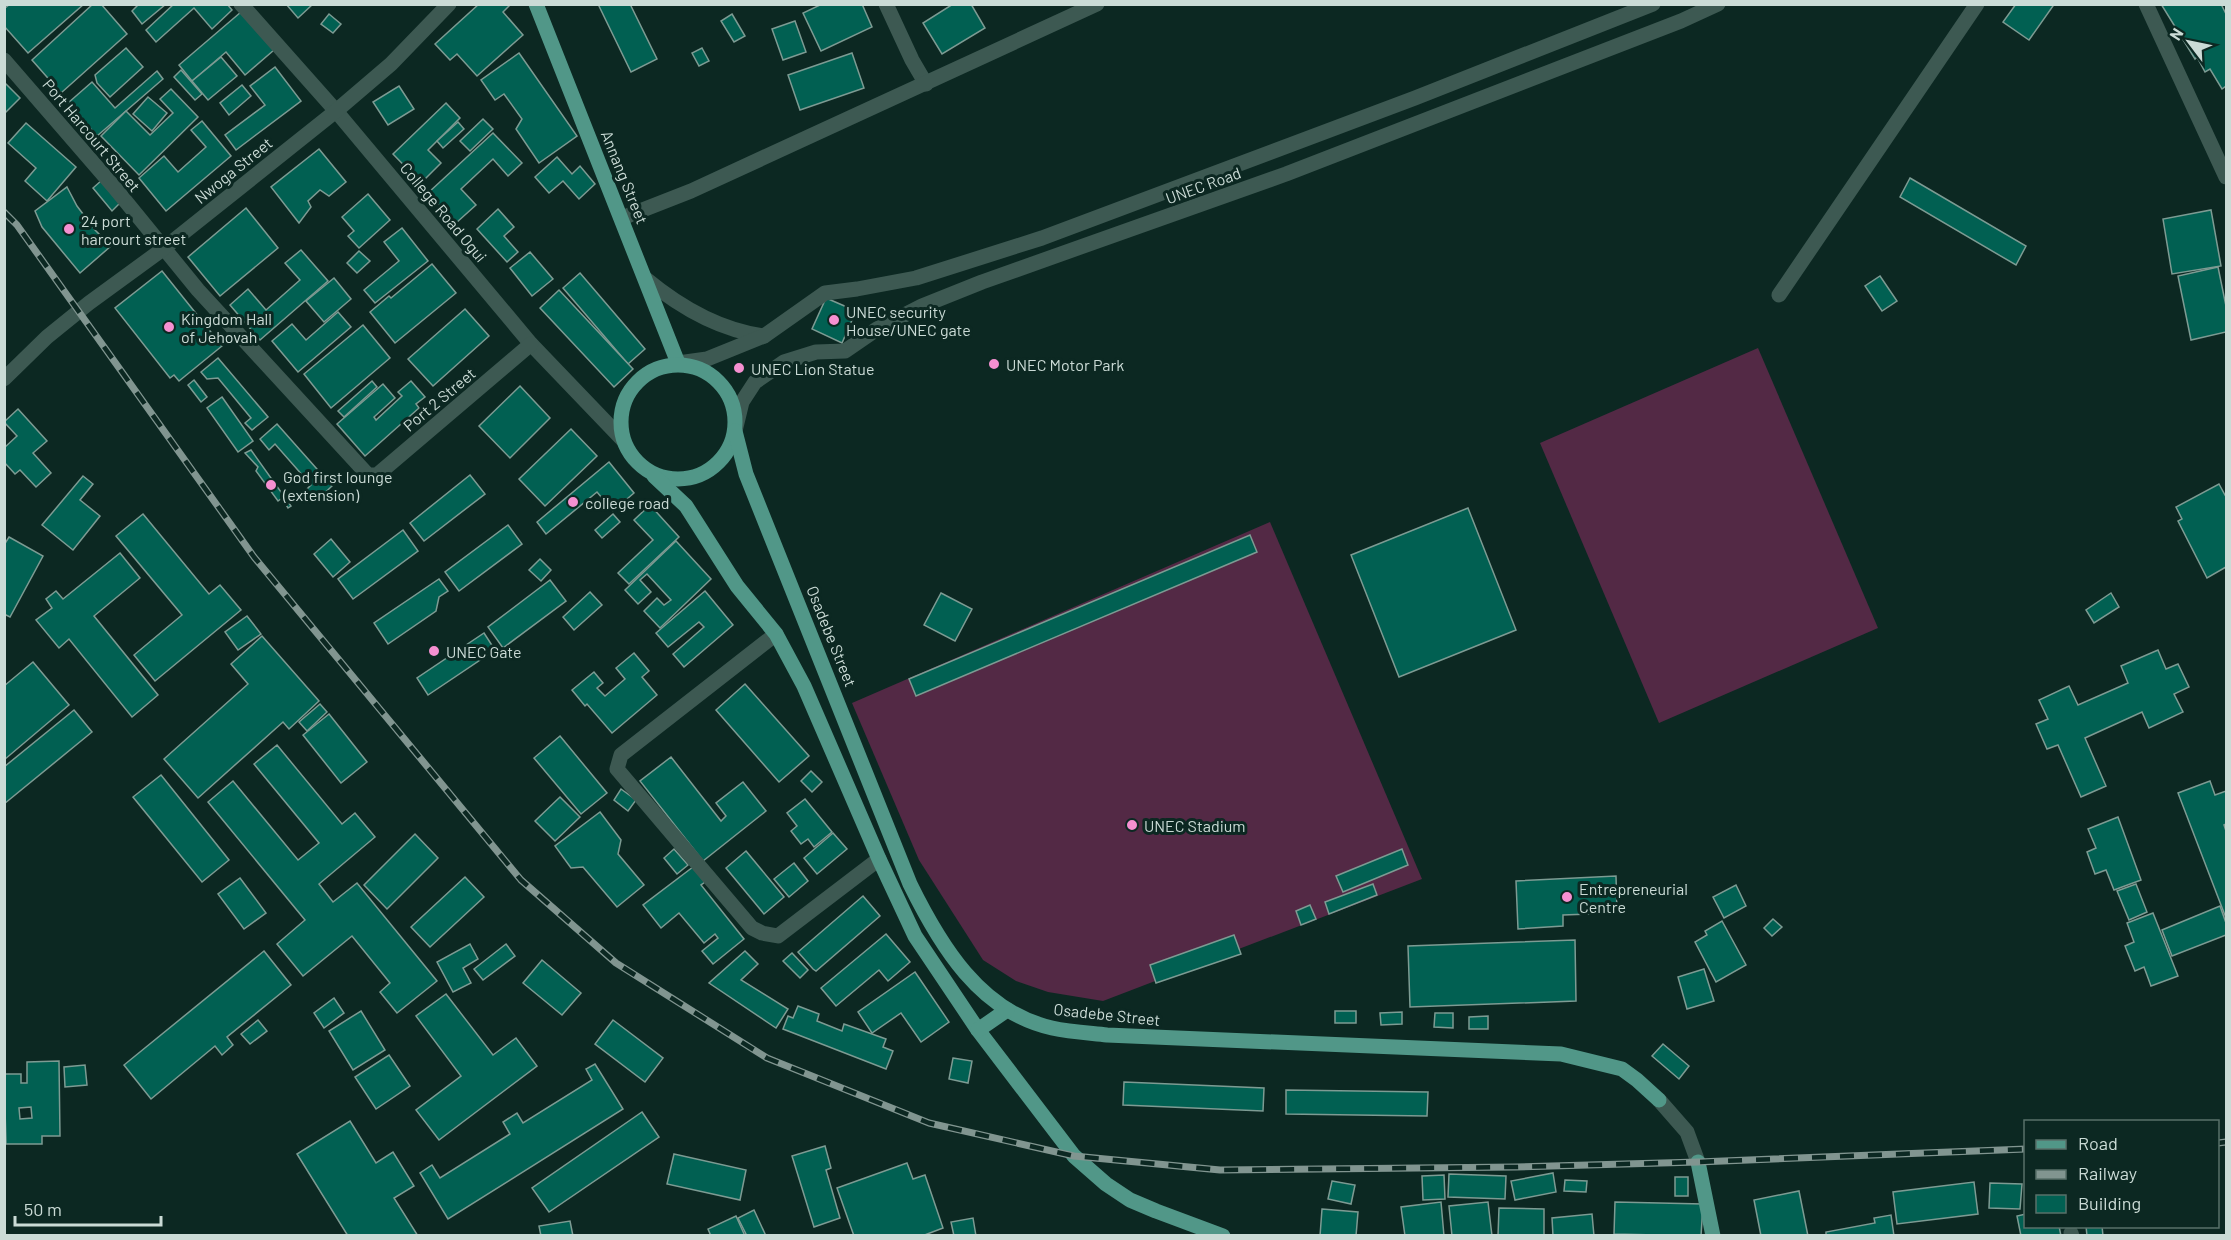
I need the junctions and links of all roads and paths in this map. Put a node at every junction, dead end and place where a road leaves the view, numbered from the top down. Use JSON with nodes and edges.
{"nodes":[{"id":1,"x":241,"y":4,"type":"edge"},
{"id":2,"x":449,"y":4,"type":"edge"},
{"id":3,"x":536,"y":4,"type":"edge"},
{"id":4,"x":886,"y":4,"type":"edge"},
{"id":5,"x":1097,"y":4,"type":"edge"},
{"id":6,"x":1653,"y":4,"type":"edge"},
{"id":7,"x":1718,"y":4,"type":"edge"},
{"id":8,"x":1977,"y":4,"type":"edge"},
{"id":9,"x":2146,"y":4,"type":"edge"},
{"id":10,"x":4,"y":60,"type":"edge"},
{"id":11,"x":926,"y":84,"type":"junction"},
{"id":12,"x":336,"y":111,"type":"junction"},
{"id":13,"x":1279,"y":149,"type":"junction"},
{"id":14,"x":1286,"y":174,"type":"junction"},
{"id":15,"x":2226,"y":177,"type":"edge"},
{"id":16,"x":621,"y":218,"type":"junction"},
{"id":17,"x":163,"y":249,"type":"junction"},
{"id":18,"x":646,"y":279,"type":"junction"},
{"id":19,"x":1779,"y":295,"type":"dead end"},
{"id":20,"x":764,"y":336,"type":"junction"},
{"id":21,"x":531,"y":344,"type":"junction"},
{"id":22,"x":678,"y":363,"type":"junction"},
{"id":23,"x":4,"y":379,"type":"edge"},
{"id":24,"x":735,"y":431,"type":"junction"},
{"id":25,"x":623,"y":440,"type":"junction"},
{"id":26,"x":368,"y":475,"type":"joint"},
{"id":27,"x":654,"y":476,"type":"junction"},
{"id":28,"x":776,"y":634,"type":"junction"},
{"id":29,"x":879,"y":859,"type":"junction"},
{"id":30,"x":1007,"y":1010,"type":"junction"},
{"id":31,"x":978,"y":1030,"type":"junction"},
{"id":32,"x":1659,"y":1100,"type":"joint"},
{"id":33,"x":1698,"y":1162,"type":"joint"},
{"id":34,"x":1223,"y":1236,"type":"edge"},
{"id":35,"x":1713,"y":1236,"type":"edge"}],
"edges":[{"from":1,"to":12,"type":"street","name":"College Road Ogui"},
{"from":2,"to":12,"type":"street","name":"Nwoga Street"},
{"from":3,"to":16,"type":"main road","name":"Annang Street"},
{"from":4,"to":11,"type":"street"},
{"from":5,"to":11,"type":"street"},
{"from":6,"to":13,"type":"street","name":"UNEC Road"},
{"from":7,"to":14,"type":"street","name":"UNEC Road"},
{"from":8,"to":19,"type":"street"},
{"from":9,"to":15,"type":"street"},
{"from":10,"to":17,"type":"street","name":"Port Harcourt Street"},
{"from":11,"to":16,"type":"street"},
{"from":12,"to":17,"type":"street","name":"Nwoga Street"},
{"from":12,"to":21,"type":"street","name":"College Road Ogui"},
{"from":13,"to":14,"type":"street"},
{"from":13,"to":20,"type":"street","name":"UNEC Road"},
{"from":14,"to":24,"type":"street","name":"UNEC Road"},
{"from":16,"to":18,"type":"main road","name":"Annang Street"},
{"from":17,"to":23,"type":"street","name":"Nwoga Street"},
{"from":17,"to":26,"type":"street","name":"Port Harcourt Street"},
{"from":18,"to":20,"type":"street"},
{"from":18,"to":22,"type":"main road","name":"Annang Street"},
{"from":20,"to":22,"type":"street","name":"UNEC Road"},
{"from":21,"to":25,"type":"street","name":"College Road Ogui"},
{"from":21,"to":26,"type":"street","name":"Port 2 Street"},
{"from":22,"to":24,"type":"main road"},
{"from":22,"to":25,"type":"main road"},
{"from":24,"to":27,"type":"main road"},
{"from":24,"to":30,"type":"main road","name":"Osadebe Street"},
{"from":25,"to":27,"type":"main road"},
{"from":27,"to":28,"type":"main road"},
{"from":28,"to":29,"type":"main road"},
{"from":28,"to":29,"type":"street"},
{"from":29,"to":31,"type":"main road"},
{"from":30,"to":31,"type":"main road"},
{"from":30,"to":32,"type":"main road","name":"Osadebe Street"},
{"from":31,"to":34,"type":"main road"},
{"from":32,"to":33,"type":"street"},
{"from":33,"to":35,"type":"main road"}]}
